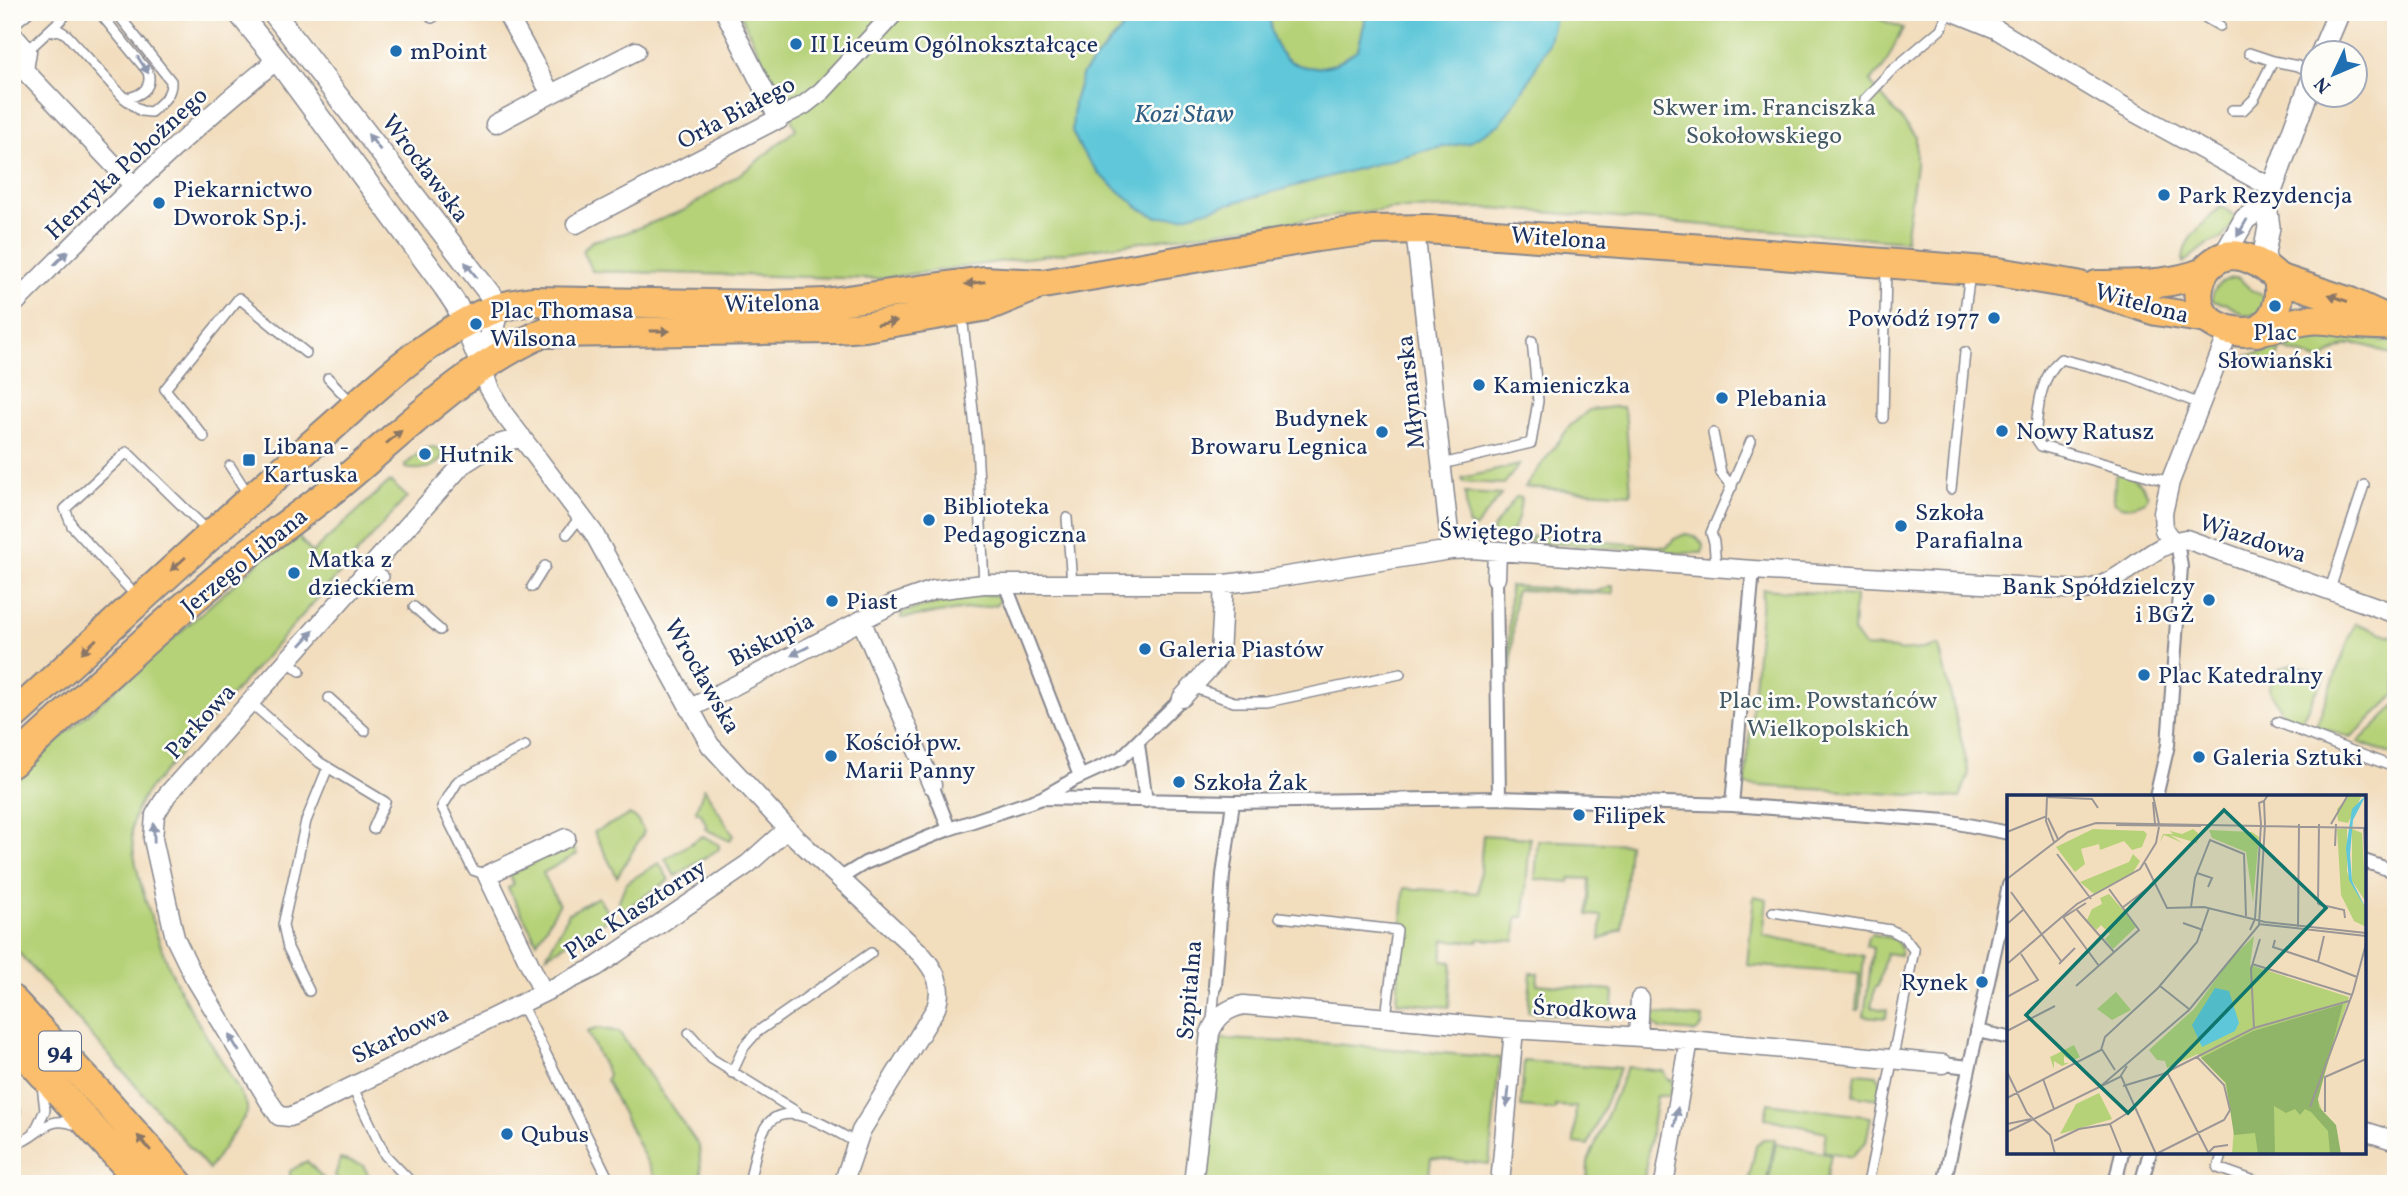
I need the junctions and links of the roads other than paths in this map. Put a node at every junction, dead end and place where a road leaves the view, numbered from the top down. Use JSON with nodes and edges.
{"nodes":[{"id":1,"x":29,"y":12,"type":"edge"},
{"id":2,"x":69,"y":12,"type":"edge"},
{"id":3,"x":100,"y":12,"type":"edge"},
{"id":4,"x":116,"y":12,"type":"edge"},
{"id":5,"x":238,"y":12,"type":"edge"},
{"id":6,"x":273,"y":12,"type":"edge"},
{"id":7,"x":428,"y":12,"type":"edge"},
{"id":8,"x":440,"y":12,"type":"edge"},
{"id":9,"x":506,"y":12,"type":"edge"},
{"id":10,"x":725,"y":12,"type":"edge"},
{"id":11,"x":895,"y":12,"type":"edge"},
{"id":12,"x":1948,"y":12,"type":"edge"},
{"id":13,"x":1954,"y":12,"type":"edge"},
{"id":14,"x":2196,"y":12,"type":"edge"},
{"id":15,"x":2339,"y":12,"type":"edge"},
{"id":16,"x":12,"y":26,"type":"edge"},
{"id":17,"x":2220,"y":26,"type":"dead end"},
{"id":18,"x":49,"y":32,"type":"junction"},
{"id":19,"x":12,"y":34,"type":"edge"},
{"id":20,"x":2328,"y":38,"type":"edge"},
{"id":21,"x":27,"y":51,"type":"junction"},
{"id":22,"x":636,"y":51,"type":"dead end"},
{"id":23,"x":2249,"y":53,"type":"dead end"},
{"id":24,"x":277,"y":60,"type":"junction"},
{"id":25,"x":2273,"y":61,"type":"junction"},
{"id":26,"x":2300,"y":67,"type":"edge"},
{"id":27,"x":18,"y":75,"type":"edge"},
{"id":28,"x":551,"y":94,"type":"junction"},
{"id":29,"x":124,"y":98,"type":"junction"},
{"id":30,"x":1864,"y":100,"type":"dead end"},
{"id":31,"x":2302,"y":108,"type":"edge"},
{"id":32,"x":2232,"y":110,"type":"dead end"},
{"id":33,"x":779,"y":120,"type":"junction"},
{"id":34,"x":495,"y":124,"type":"dead end"},
{"id":35,"x":133,"y":185,"type":"junction"},
{"id":36,"x":2269,"y":197,"type":"junction"},
{"id":37,"x":576,"y":224,"type":"dead end"},
{"id":38,"x":1415,"y":230,"type":"junction"},
{"id":39,"x":1887,"y":263,"type":"junction"},
{"id":40,"x":2214,"y":264,"type":"junction"},
{"id":41,"x":1970,"y":270,"type":"junction"},
{"id":42,"x":2273,"y":273,"type":"junction"},
{"id":43,"x":1043,"y":284,"type":"junction"},
{"id":44,"x":2077,"y":285,"type":"junction"},
{"id":45,"x":12,"y":306,"type":"edge"},
{"id":46,"x":499,"y":306,"type":"junction"},
{"id":47,"x":961,"y":310,"type":"junction"},
{"id":48,"x":1965,"y":310,"type":"dead end"},
{"id":49,"x":464,"y":323,"type":"junction"},
{"id":50,"x":2396,"y":324,"type":"edge"},
{"id":51,"x":2218,"y":325,"type":"junction"},
{"id":52,"x":2257,"y":332,"type":"junction"},
{"id":53,"x":543,"y":333,"type":"joint"},
{"id":54,"x":1532,"y":341,"type":"dead end"},
{"id":55,"x":1965,"y":352,"type":"dead end"},
{"id":56,"x":306,"y":353,"type":"dead end"},
{"id":57,"x":482,"y":366,"type":"junction"},
{"id":58,"x":328,"y":378,"type":"dead end"},
{"id":59,"x":2200,"y":404,"type":"junction"},
{"id":60,"x":355,"y":407,"type":"junction"},
{"id":61,"x":1883,"y":418,"type":"dead end"},
{"id":62,"x":1713,"y":433,"type":"dead end"},
{"id":63,"x":204,"y":438,"type":"dead end"},
{"id":64,"x":522,"y":438,"type":"junction"},
{"id":65,"x":1751,"y":441,"type":"dead end"},
{"id":66,"x":1442,"y":464,"type":"junction"},
{"id":67,"x":230,"y":466,"type":"dead end"},
{"id":68,"x":2170,"y":482,"type":"junction"},
{"id":69,"x":2364,"y":485,"type":"dead end"},
{"id":70,"x":1732,"y":487,"type":"junction"},
{"id":71,"x":1951,"y":489,"type":"dead end"},
{"id":72,"x":251,"y":498,"type":"junction"},
{"id":73,"x":582,"y":515,"type":"junction"},
{"id":74,"x":1067,"y":518,"type":"dead end"},
{"id":75,"x":211,"y":534,"type":"junction"},
{"id":76,"x":567,"y":534,"type":"dead end"},
{"id":77,"x":2175,"y":541,"type":"junction"},
{"id":78,"x":1451,"y":550,"type":"junction"},
{"id":79,"x":1497,"y":552,"type":"junction"},
{"id":80,"x":545,"y":566,"type":"dead end"},
{"id":81,"x":1716,"y":567,"type":"junction"},
{"id":82,"x":1753,"y":570,"type":"junction"},
{"id":83,"x":1496,"y":578,"type":"joint"},
{"id":84,"x":984,"y":584,"type":"junction"},
{"id":85,"x":1005,"y":584,"type":"junction"},
{"id":86,"x":1072,"y":584,"type":"junction"},
{"id":87,"x":1224,"y":584,"type":"junction"},
{"id":88,"x":2102,"y":586,"type":"joint"},
{"id":89,"x":531,"y":587,"type":"dead end"},
{"id":90,"x":2330,"y":589,"type":"junction"},
{"id":91,"x":139,"y":600,"type":"junction"},
{"id":92,"x":414,"y":607,"type":"dead end"},
{"id":93,"x":2396,"y":614,"type":"edge"},
{"id":94,"x":861,"y":620,"type":"junction"},
{"id":95,"x":440,"y":630,"type":"dead end"},
{"id":96,"x":1400,"y":674,"type":"dead end"},
{"id":97,"x":1187,"y":692,"type":"junction"},
{"id":98,"x":329,"y":698,"type":"dead end"},
{"id":99,"x":250,"y":702,"type":"junction"},
{"id":100,"x":17,"y":704,"type":"edge"},
{"id":101,"x":689,"y":709,"type":"junction"},
{"id":102,"x":2277,"y":722,"type":"dead end"},
{"id":103,"x":365,"y":731,"type":"dead end"},
{"id":104,"x":1138,"y":744,"type":"junction"},
{"id":105,"x":525,"y":746,"type":"dead end"},
{"id":106,"x":12,"y":764,"type":"edge"},
{"id":107,"x":328,"y":767,"type":"junction"},
{"id":108,"x":2396,"y":768,"type":"edge"},
{"id":109,"x":1080,"y":776,"type":"junction"},
{"id":110,"x":932,"y":785,"type":"joint"},
{"id":111,"x":2156,"y":795,"type":"edge"},
{"id":112,"x":1042,"y":798,"type":"junction"},
{"id":113,"x":1499,"y":798,"type":"junction"},
{"id":114,"x":1146,"y":801,"type":"junction"},
{"id":115,"x":1233,"y":802,"type":"junction"},
{"id":116,"x":1732,"y":805,"type":"junction"},
{"id":117,"x":373,"y":829,"type":"dead end"},
{"id":118,"x":787,"y":829,"type":"junction"},
{"id":119,"x":950,"y":829,"type":"junction"},
{"id":120,"x":2007,"y":833,"type":"edge"},
{"id":121,"x":566,"y":838,"type":"dead end"},
{"id":122,"x":2366,"y":862,"type":"edge"},
{"id":123,"x":2396,"y":872,"type":"edge"},
{"id":124,"x":487,"y":875,"type":"junction"},
{"id":125,"x":839,"y":879,"type":"junction"},
{"id":126,"x":2007,"y":894,"type":"edge"},
{"id":127,"x":1773,"y":912,"type":"dead end"},
{"id":128,"x":1280,"y":917,"type":"dead end"},
{"id":129,"x":871,"y":953,"type":"dead end"},
{"id":130,"x":1215,"y":986,"type":"joint"},
{"id":131,"x":309,"y":991,"type":"dead end"},
{"id":132,"x":542,"y":992,"type":"junction"},
{"id":133,"x":1640,"y":999,"type":"dead end"},
{"id":134,"x":12,"y":1000,"type":"edge"},
{"id":135,"x":520,"y":1002,"type":"junction"},
{"id":136,"x":1386,"y":1017,"type":"junction"},
{"id":137,"x":1514,"y":1029,"type":"junction"},
{"id":138,"x":1977,"y":1031,"type":"junction"},
{"id":139,"x":689,"y":1033,"type":"dead end"},
{"id":140,"x":1210,"y":1033,"type":"junction"},
{"id":141,"x":1638,"y":1037,"type":"junction"},
{"id":142,"x":2007,"y":1038,"type":"edge"},
{"id":143,"x":12,"y":1040,"type":"edge"},
{"id":144,"x":1689,"y":1040,"type":"junction"},
{"id":145,"x":1893,"y":1058,"type":"junction"},
{"id":146,"x":32,"y":1061,"type":"junction"},
{"id":147,"x":1943,"y":1064,"type":"joint"},
{"id":148,"x":1969,"y":1067,"type":"junction"},
{"id":149,"x":732,"y":1073,"type":"junction"},
{"id":150,"x":352,"y":1086,"type":"junction"},
{"id":151,"x":12,"y":1102,"type":"edge"},
{"id":152,"x":279,"y":1116,"type":"joint"},
{"id":153,"x":806,"y":1117,"type":"junction"},
{"id":154,"x":12,"y":1118,"type":"edge"},
{"id":155,"x":2366,"y":1132,"type":"edge"},
{"id":156,"x":34,"y":1133,"type":"junction"},
{"id":157,"x":97,"y":1134,"type":"junction"},
{"id":158,"x":2396,"y":1141,"type":"edge"},
{"id":159,"x":12,"y":1142,"type":"edge"},
{"id":160,"x":855,"y":1142,"type":"junction"},
{"id":161,"x":2122,"y":1154,"type":"edge"},
{"id":162,"x":2149,"y":1154,"type":"edge"},
{"id":163,"x":2222,"y":1154,"type":"edge"},
{"id":164,"x":749,"y":1183,"type":"edge"},
{"id":165,"x":143,"y":1184,"type":"edge"},
{"id":166,"x":179,"y":1184,"type":"edge"},
{"id":167,"x":413,"y":1184,"type":"edge"},
{"id":168,"x":611,"y":1184,"type":"edge"},
{"id":169,"x":843,"y":1184,"type":"edge"},
{"id":170,"x":1193,"y":1184,"type":"edge"},
{"id":171,"x":1500,"y":1184,"type":"edge"},
{"id":172,"x":1664,"y":1184,"type":"edge"},
{"id":173,"x":1868,"y":1184,"type":"edge"},
{"id":174,"x":1944,"y":1184,"type":"edge"},
{"id":175,"x":2115,"y":1184,"type":"edge"},
{"id":176,"x":2141,"y":1184,"type":"edge"},
{"id":177,"x":2263,"y":1184,"type":"edge"}],
"edges":[{"from":1,"to":16,"type":"lane"},
{"from":2,"to":18,"type":"lane"},
{"from":3,"to":29,"type":"lane","one_way":true},
{"from":4,"to":29,"type":"lane"},
{"from":5,"to":24,"type":"street","name":"Wrocławska"},
{"from":46,"to":6,"type":"street","name":"Wrocławska","one_way":true},
{"from":7,"to":8,"type":"lane"},
{"from":9,"to":28,"type":"street"},
{"from":10,"to":33,"type":"street"},
{"from":11,"to":33,"type":"street","name":"Orła Białego"},
{"from":12,"to":30,"type":"lane"},
{"from":13,"to":36,"type":"street"},
{"from":14,"to":17,"type":"lane"},
{"from":15,"to":20,"type":"street"},
{"from":18,"to":21,"type":"lane"},
{"from":18,"to":29,"type":"lane"},
{"from":19,"to":21,"type":"street"},
{"from":21,"to":27,"type":"street"},
{"from":22,"to":28,"type":"street"},
{"from":23,"to":25,"type":"lane"},
{"from":24,"to":35,"type":"street","name":"Henryka Pobożnego"},
{"from":24,"to":49,"type":"street","name":"Wrocławska"},
{"from":25,"to":26,"type":"lane"},
{"from":25,"to":32,"type":"lane"},
{"from":27,"to":35,"type":"street"},
{"from":28,"to":34,"type":"street"},
{"from":31,"to":36,"type":"street"},
{"from":33,"to":37,"type":"street","name":"Orła Białego"},
{"from":45,"to":35,"type":"street","name":"Henryka Pobożnego","one_way":true},
{"from":36,"to":40,"type":"street","one_way":true},
{"from":36,"to":42,"type":"street"},
{"from":38,"to":39,"type":"main road","name":"Witelona"},
{"from":38,"to":43,"type":"main road","name":"Witelona"},
{"from":38,"to":66,"type":"street","name":"Młynarska"},
{"from":39,"to":41,"type":"main road","name":"Witelona"},
{"from":39,"to":61,"type":"lane"},
{"from":40,"to":42,"type":"main road"},
{"from":40,"to":44,"type":"main road","name":"Witelona"},
{"from":40,"to":51,"type":"main road"},
{"from":41,"to":44,"type":"main road","name":"Witelona"},
{"from":41,"to":48,"type":"lane"},
{"from":50,"to":42,"type":"main road","one_way":true},
{"from":42,"to":52,"type":"main road"},
{"from":43,"to":46,"type":"main road","name":"Witelona","one_way":true},
{"from":43,"to":47,"type":"main road","name":"Witelona"},
{"from":44,"to":51,"type":"main road","name":"Witelona"},
{"from":46,"to":49,"type":"main road","name":"Witelona"},
{"from":46,"to":57,"type":"street"},
{"from":53,"to":47,"type":"main road","name":"Witelona","one_way":true},
{"from":47,"to":84,"type":"lane"},
{"from":49,"to":57,"type":"street","name":"Wrocławska"},
{"from":49,"to":60,"type":"main road","name":"Jerzego Libana"},
{"from":50,"to":52,"type":"main road"},
{"from":51,"to":52,"type":"main road"},
{"from":51,"to":59,"type":"street"},
{"from":53,"to":57,"type":"main road","name":"Jerzego Libana"},
{"from":54,"to":66,"type":"lane"},
{"from":55,"to":71,"type":"lane"},
{"from":56,"to":63,"type":"lane"},
{"from":57,"to":64,"type":"street","name":"Wrocławska"},
{"from":106,"to":57,"type":"main road","name":"Jerzego Libana","one_way":true},
{"from":58,"to":60,"type":"lane"},
{"from":59,"to":68,"type":"street"},
{"from":59,"to":68,"type":"lane"},
{"from":60,"to":72,"type":"main road","name":"Jerzego Libana"},
{"from":62,"to":70,"type":"lane"},
{"from":64,"to":73,"type":"street","name":"Wrocławska"},
{"from":99,"to":64,"type":"street","name":"Parkowa","one_way":true},
{"from":65,"to":70,"type":"lane"},
{"from":66,"to":78,"type":"street","name":"Młynarska"},
{"from":67,"to":72,"type":"lane"},
{"from":68,"to":77,"type":"street"},
{"from":69,"to":90,"type":"lane"},
{"from":70,"to":81,"type":"lane"},
{"from":72,"to":75,"type":"main road","name":"Jerzego Libana"},
{"from":73,"to":76,"type":"lane"},
{"from":73,"to":101,"type":"street","name":"Wrocławska"},
{"from":74,"to":86,"type":"lane"},
{"from":75,"to":91,"type":"main road","name":"Jerzego Libana","one_way":true},
{"from":75,"to":91,"type":"lane"},
{"from":77,"to":88,"type":"street","name":"Wjazdowa"},
{"from":77,"to":90,"type":"street","name":"Wjazdowa"},
{"from":77,"to":111,"type":"street"},
{"from":78,"to":79,"type":"street","name":"Świętego Piotra"},
{"from":78,"to":87,"type":"street","name":"Świętego Piotra"},
{"from":79,"to":81,"type":"street","name":"Świętego Piotra"},
{"from":79,"to":83,"type":"street"},
{"from":80,"to":89,"type":"lane"},
{"from":81,"to":82,"type":"street","name":"Świętego Piotra"},
{"from":82,"to":88,"type":"street","name":"Świętego Piotra"},
{"from":82,"to":116,"type":"street"},
{"from":83,"to":113,"type":"street"},
{"from":84,"to":85,"type":"street","name":"Świętego Piotra"},
{"from":84,"to":94,"type":"street","name":"Świętego Piotra"},
{"from":85,"to":86,"type":"street","name":"Świętego Piotra"},
{"from":85,"to":109,"type":"street"},
{"from":86,"to":87,"type":"street","name":"Świętego Piotra"},
{"from":87,"to":97,"type":"street"},
{"from":90,"to":93,"type":"street","name":"Wjazdowa"},
{"from":91,"to":100,"type":"main road","name":"Jerzego Libana","one_way":true},
{"from":92,"to":95,"type":"lane"},
{"from":94,"to":101,"type":"street","name":"Biskupia","one_way":true},
{"from":94,"to":110,"type":"street"},
{"from":96,"to":97,"type":"lane"},
{"from":97,"to":104,"type":"street"},
{"from":98,"to":103,"type":"lane"},
{"from":99,"to":107,"type":"lane"},
{"from":152,"to":99,"type":"street","name":"Parkowa","one_way":true},
{"from":101,"to":118,"type":"street","name":"Wrocławska"},
{"from":102,"to":108,"type":"lane"},
{"from":104,"to":109,"type":"street"},
{"from":104,"to":114,"type":"street"},
{"from":105,"to":124,"type":"lane"},
{"from":107,"to":117,"type":"lane"},
{"from":107,"to":131,"type":"lane"},
{"from":109,"to":112,"type":"street"},
{"from":110,"to":119,"type":"street"},
{"from":112,"to":114,"type":"street"},
{"from":112,"to":119,"type":"street"},
{"from":113,"to":115,"type":"street"},
{"from":113,"to":116,"type":"street"},
{"from":114,"to":115,"type":"street"},
{"from":115,"to":130,"type":"street","name":"Szpitalna"},
{"from":116,"to":120,"type":"street"},
{"from":118,"to":125,"type":"street","name":"Wrocławska"},
{"from":118,"to":132,"type":"street","name":"Plac Klasztorny"},
{"from":119,"to":125,"type":"street"},
{"from":121,"to":124,"type":"street"},
{"from":122,"to":123,"type":"street"},
{"from":124,"to":132,"type":"street","name":"Plac Klasztorny"},
{"from":125,"to":160,"type":"street","name":"Wrocławska"},
{"from":126,"to":138,"type":"street"},
{"from":127,"to":145,"type":"lane"},
{"from":128,"to":136,"type":"lane"},
{"from":129,"to":149,"type":"lane"},
{"from":130,"to":140,"type":"lane","name":"Szpitalna"},
{"from":132,"to":135,"type":"street","name":"Skarbowa"},
{"from":133,"to":141,"type":"street"},
{"from":166,"to":134,"type":"main road","number":"94","one_way":true},
{"from":135,"to":150,"type":"street","name":"Skarbowa"},
{"from":135,"to":168,"type":"lane"},
{"from":136,"to":137,"type":"street","name":"Środkowa"},
{"from":136,"to":140,"type":"street","name":"Środkowa"},
{"from":137,"to":141,"type":"street","name":"Środkowa"},
{"from":137,"to":171,"type":"street","one_way":true},
{"from":138,"to":142,"type":"street"},
{"from":138,"to":148,"type":"street"},
{"from":139,"to":149,"type":"lane"},
{"from":140,"to":170,"type":"street","name":"Szpitalna"},
{"from":141,"to":144,"type":"street","name":"Środkowa"},
{"from":143,"to":146,"type":"main road","number":"94"},
{"from":144,"to":145,"type":"street","name":"Środkowa"},
{"from":172,"to":144,"type":"street","one_way":true},
{"from":145,"to":147,"type":"street","name":"Środkowa"},
{"from":145,"to":173,"type":"lane"},
{"from":146,"to":156,"type":"lane"},
{"from":146,"to":157,"type":"main road","number":"94"},
{"from":147,"to":148,"type":"street","name":"Środkowa"},
{"from":148,"to":174,"type":"street"},
{"from":149,"to":153,"type":"lane"},
{"from":150,"to":152,"type":"street","name":"Skarbowa"},
{"from":150,"to":167,"type":"lane"},
{"from":151,"to":154,"type":"lane"},
{"from":153,"to":160,"type":"lane"},
{"from":153,"to":164,"type":"lane"},
{"from":155,"to":158,"type":"street"},
{"from":156,"to":157,"type":"lane"},
{"from":156,"to":159,"type":"lane"},
{"from":157,"to":165,"type":"main road","number":"94"},
{"from":160,"to":169,"type":"street"},
{"from":161,"to":175,"type":"street"},
{"from":162,"to":176,"type":"street"},
{"from":163,"to":177,"type":"lane"}]}
